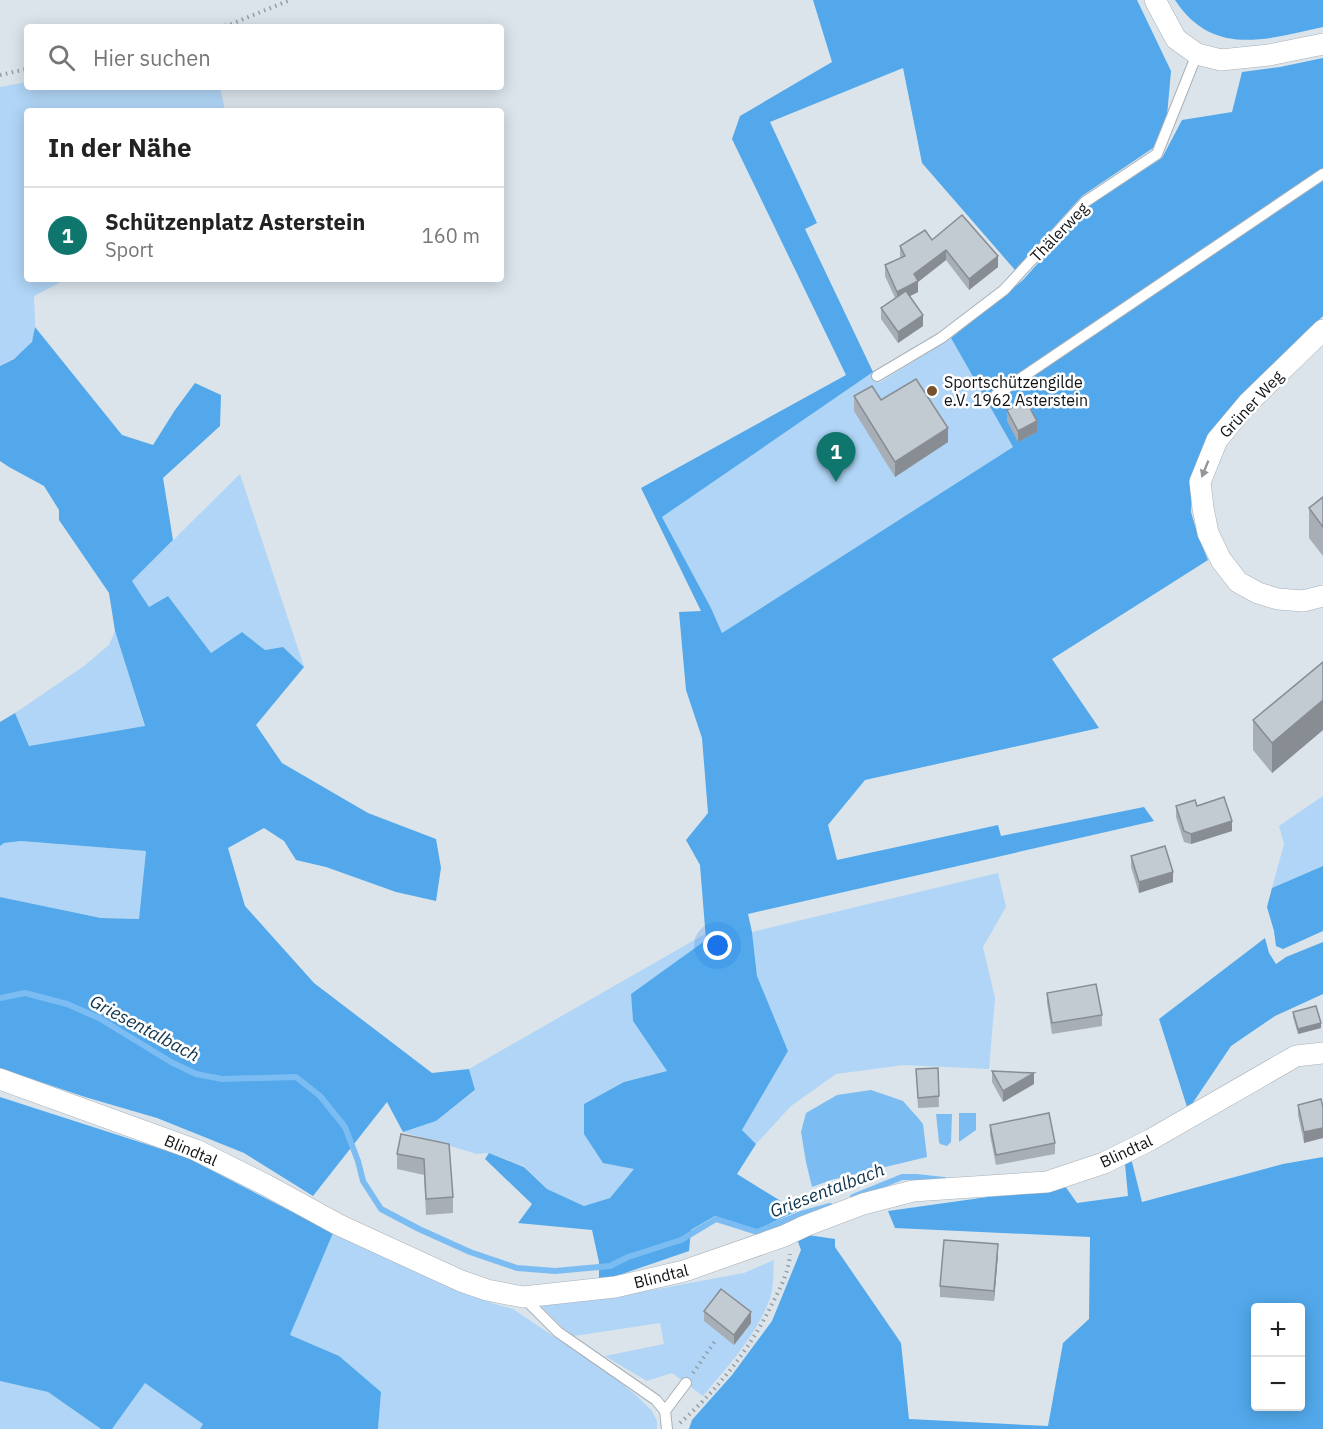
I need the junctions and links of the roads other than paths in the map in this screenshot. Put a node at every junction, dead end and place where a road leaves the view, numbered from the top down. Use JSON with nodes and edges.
{"nodes":[{"id":1,"x":1157,"y":5,"type":"edge"},
{"id":2,"x":1323,"y":44,"type":"edge"},
{"id":3,"x":1197,"y":54,"type":"junction"},
{"id":4,"x":1323,"y":174,"type":"edge"},
{"id":5,"x":1323,"y":330,"type":"edge"},
{"id":6,"x":877,"y":376,"type":"dead end"},
{"id":7,"x":996,"y":395,"type":"dead end"},
{"id":8,"x":1322,"y":597,"type":"edge"},
{"id":9,"x":1323,"y":1053,"type":"edge"},
{"id":10,"x":0,"y":1079,"type":"edge"},
{"id":11,"x":523,"y":1297,"type":"junction"},
{"id":12,"x":686,"y":1383,"type":"road end"},
{"id":13,"x":665,"y":1411,"type":"junction"},
{"id":14,"x":667,"y":1429,"type":"edge"}],
"edges":[{"from":1,"to":3,"type":"street"},
{"from":2,"to":3,"type":"street"},
{"from":3,"to":6,"type":"lane","name":"Thälerweg"},
{"from":4,"to":7,"type":"lane"},
{"from":5,"to":8,"type":"street","name":"Grüner Weg","one_way":true},
{"from":9,"to":11,"type":"street","name":"Blindtal"},
{"from":10,"to":11,"type":"street","name":"Blindtal"},
{"from":11,"to":13,"type":"lane"},
{"from":12,"to":13,"type":"lane"},
{"from":13,"to":14,"type":"lane"}]}
